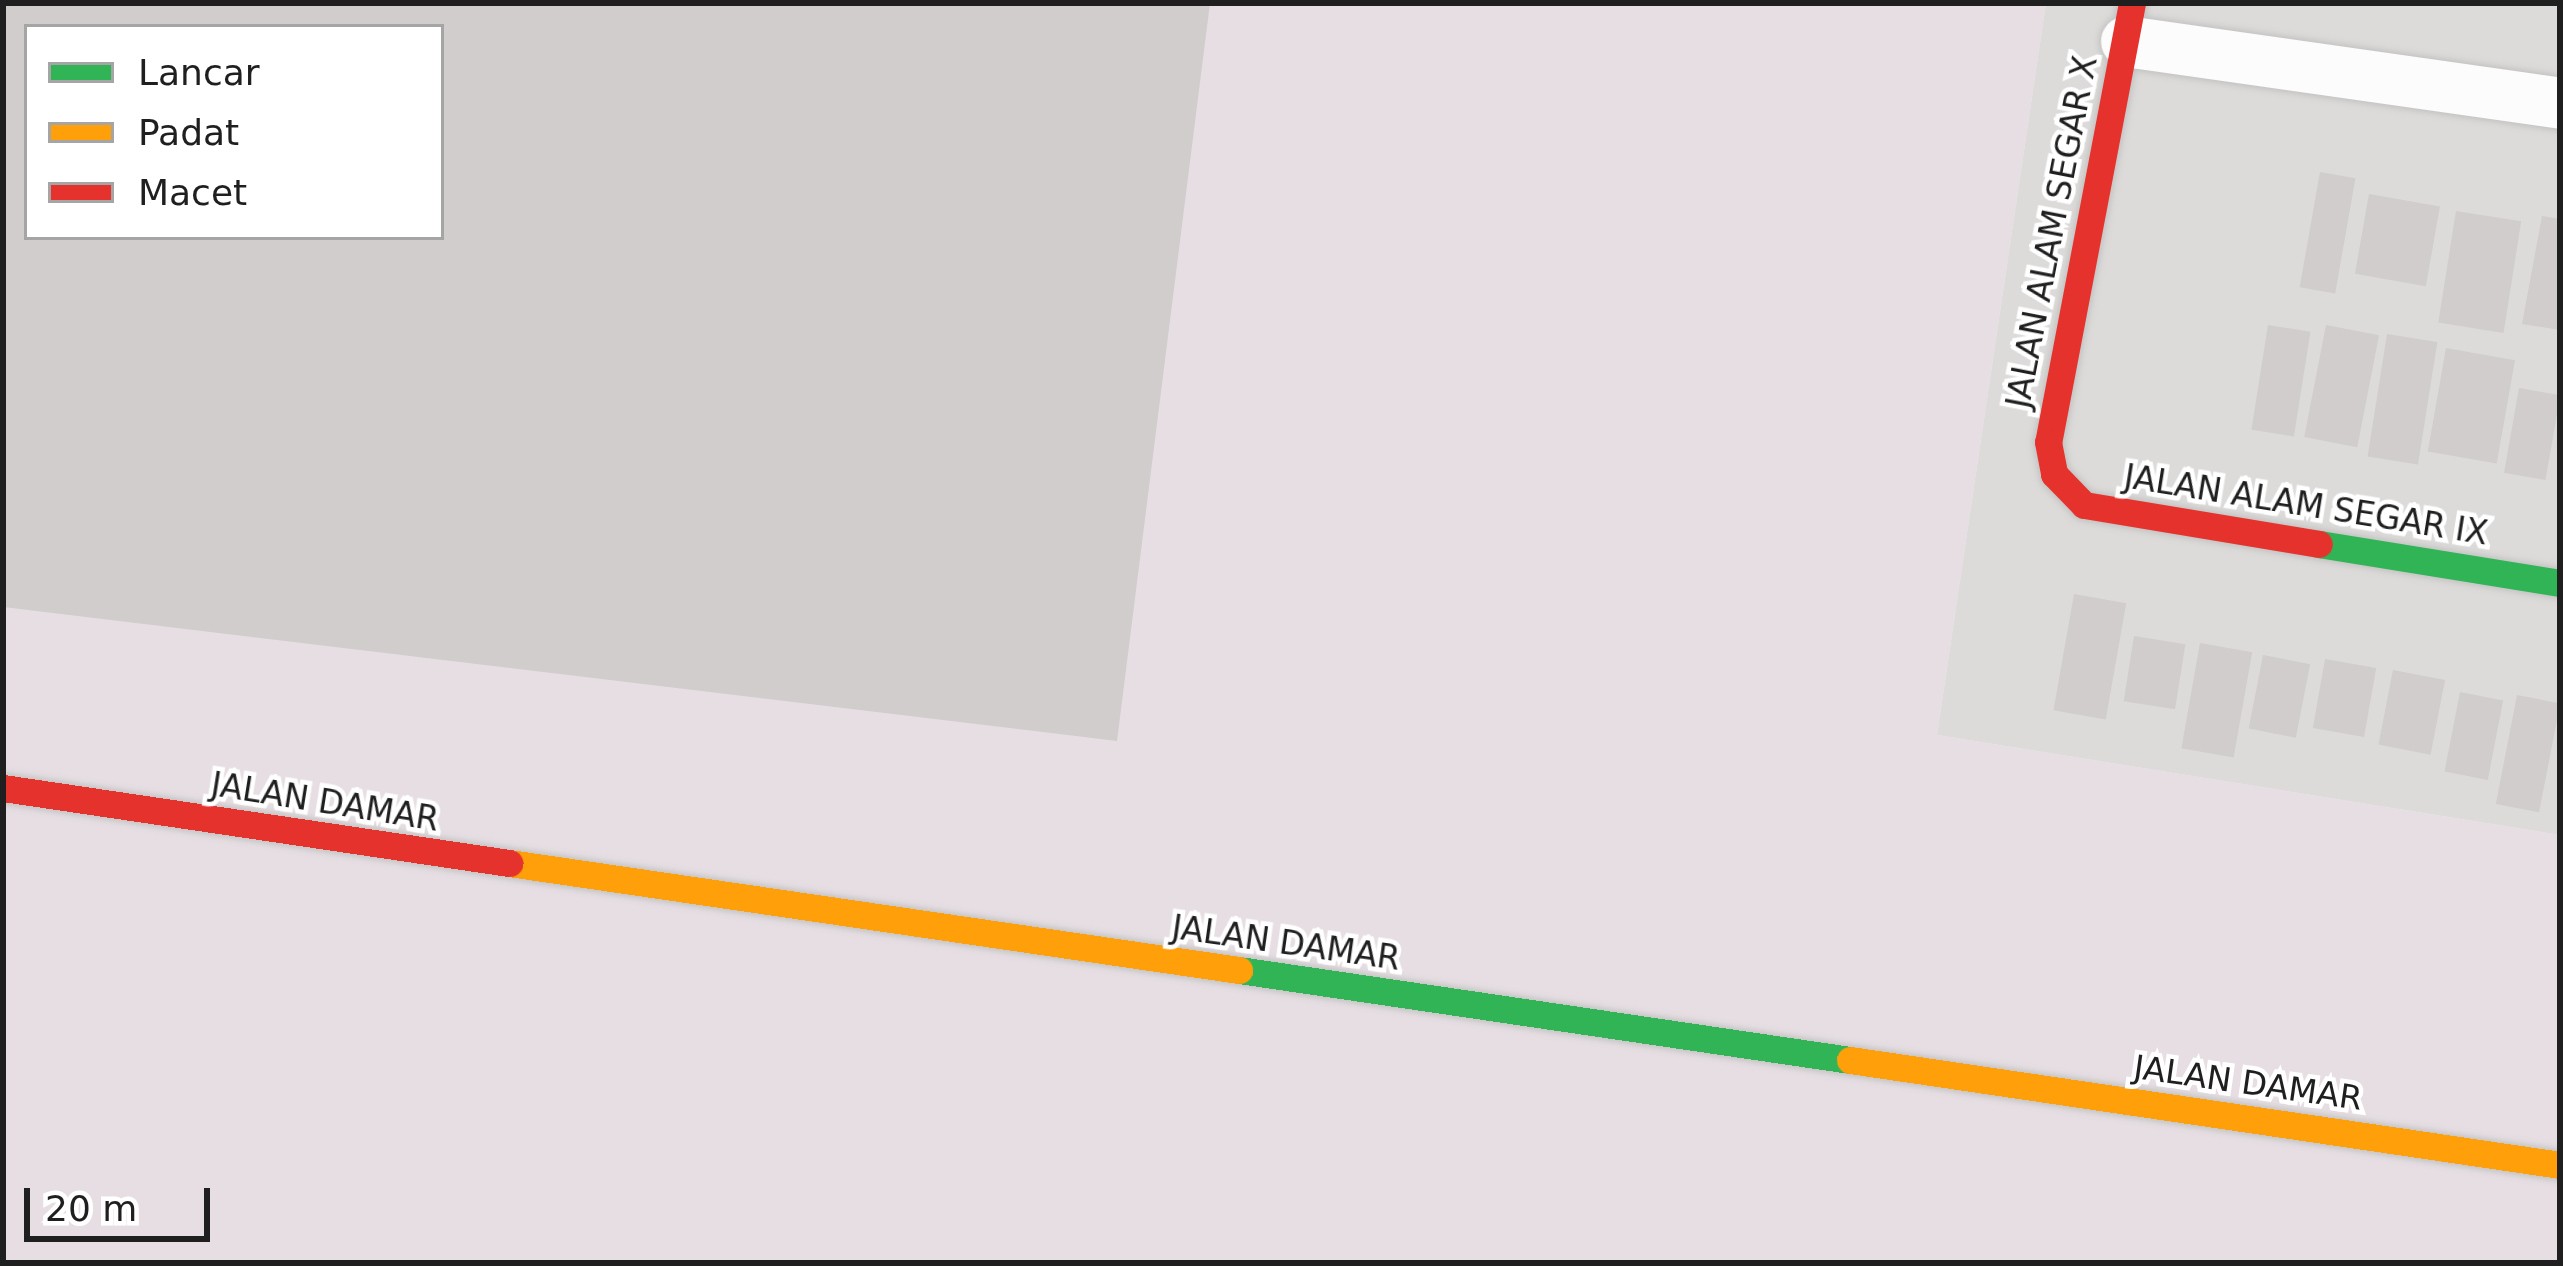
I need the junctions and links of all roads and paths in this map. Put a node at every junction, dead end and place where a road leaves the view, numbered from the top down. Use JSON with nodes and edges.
{"nodes":[{"id":1,"x":2128,"y":22,"type":"edge"},
{"id":2,"x":2560,"y":103,"type":"edge"},
{"id":3,"x":2054,"y":474,"type":"joint"},
{"id":4,"x":2560,"y":583,"type":"edge"},
{"id":5,"x":3,"y":788,"type":"edge"},
{"id":6,"x":2560,"y":1165,"type":"edge"}],
"edges":[{"from":1,"to":2,"type":"street"},
{"from":1,"to":3,"type":"street","name":"JALAN ALAM SEGAR X"},
{"from":3,"to":4,"type":"street","name":"JALAN ALAM SEGAR IX"},
{"from":5,"to":6,"type":"street","name":"JALAN DAMAR"}]}
